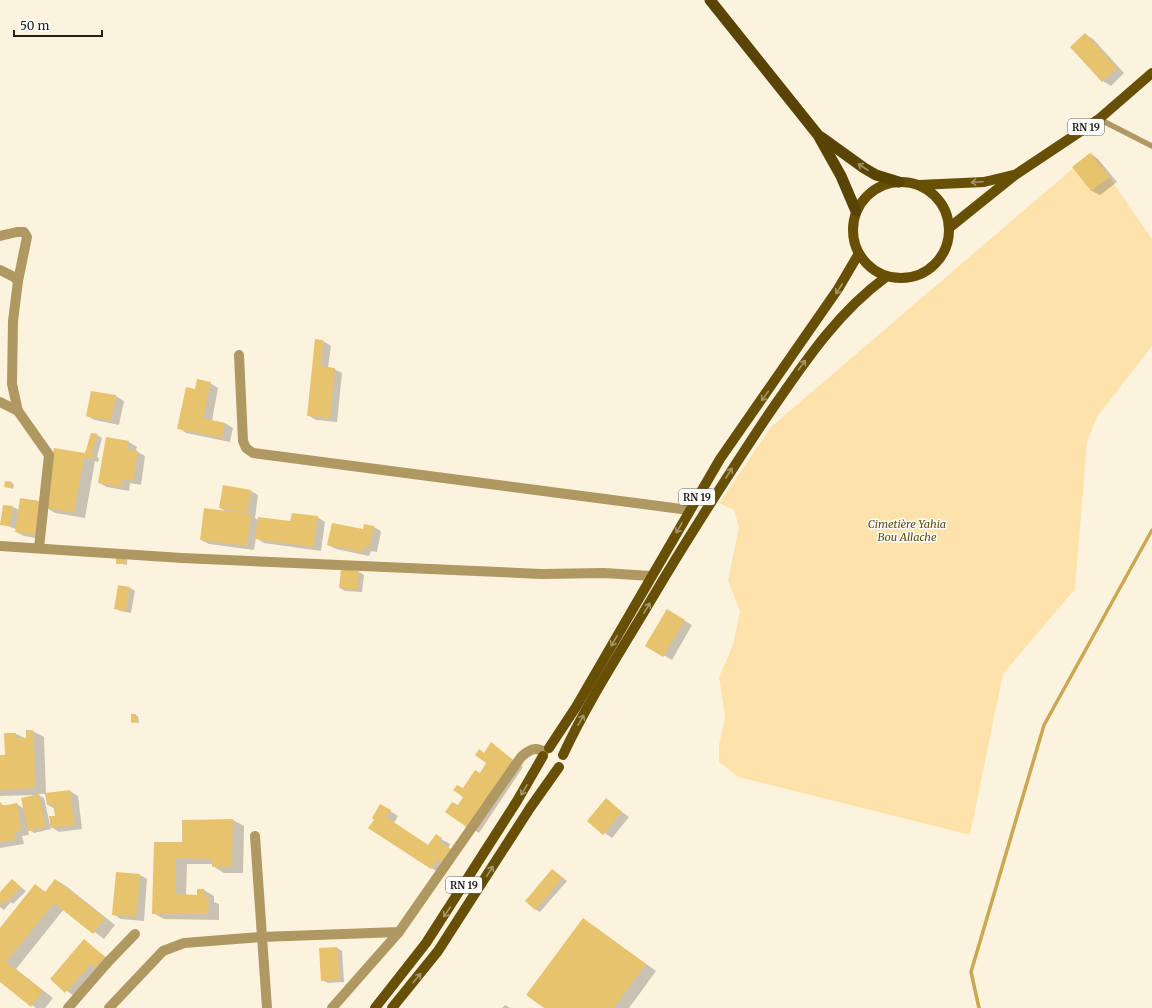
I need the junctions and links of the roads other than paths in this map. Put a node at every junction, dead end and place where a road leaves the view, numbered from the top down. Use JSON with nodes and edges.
{"nodes":[{"id":1,"x":710,"y":0,"type":"edge"},
{"id":2,"x":1152,"y":73,"type":"edge"},
{"id":3,"x":1099,"y":119,"type":"junction"},
{"id":4,"x":818,"y":135,"type":"junction"},
{"id":5,"x":1152,"y":146,"type":"edge"},
{"id":6,"x":1015,"y":175,"type":"junction"},
{"id":7,"x":899,"y":182,"type":"junction"},
{"id":8,"x":919,"y":185,"type":"junction"},
{"id":9,"x":856,"y":211,"type":"junction"},
{"id":10,"x":949,"y":228,"type":"junction"},
{"id":11,"x":0,"y":236,"type":"edge"},
{"id":12,"x":858,"y":255,"type":"junction"},
{"id":13,"x":0,"y":270,"type":"edge"},
{"id":14,"x":886,"y":277,"type":"junction"},
{"id":15,"x":18,"y":281,"type":"junction"},
{"id":16,"x":239,"y":355,"type":"dead end"},
{"id":17,"x":0,"y":402,"type":"edge"},
{"id":18,"x":18,"y":411,"type":"junction"},
{"id":19,"x":689,"y":510,"type":"junction"},
{"id":20,"x":0,"y":546,"type":"edge"},
{"id":21,"x":39,"y":548,"type":"junction"},
{"id":22,"x":651,"y":576,"type":"junction"},
{"id":23,"x":545,"y":752,"type":"junction"},
{"id":24,"x":564,"y":755,"type":"junction"},
{"id":25,"x":559,"y":767,"type":"junction"},
{"id":26,"x":255,"y":836,"type":"dead end"},
{"id":27,"x":399,"y":932,"type":"junction"},
{"id":28,"x":135,"y":934,"type":"dead end"},
{"id":29,"x":261,"y":937,"type":"junction"},
{"id":30,"x":68,"y":1008,"type":"edge"},
{"id":31,"x":109,"y":1008,"type":"edge"},
{"id":32,"x":267,"y":1008,"type":"edge"},
{"id":33,"x":332,"y":1008,"type":"edge"},
{"id":34,"x":375,"y":1008,"type":"edge"},
{"id":35,"x":392,"y":1008,"type":"edge"}],
"edges":[{"from":1,"to":4,"type":"highway"},
{"from":2,"to":3,"type":"main road","number":"RN 19"},
{"from":3,"to":5,"type":"lane"},
{"from":3,"to":6,"type":"main road","number":"RN 19"},
{"from":7,"to":4,"type":"highway","one_way":true},
{"from":4,"to":9,"type":"highway"},
{"from":6,"to":8,"type":"main road","number":"RN 19","one_way":true},
{"from":6,"to":10,"type":"main road","number":"RN 19"},
{"from":7,"to":8,"type":"main road"},
{"from":7,"to":9,"type":"main road"},
{"from":8,"to":10,"type":"main road"},
{"from":9,"to":12,"type":"main road"},
{"from":10,"to":14,"type":"main road"},
{"from":11,"to":15,"type":"street"},
{"from":12,"to":14,"type":"main road"},
{"from":12,"to":19,"type":"main road","number":"RN 19","one_way":true},
{"from":13,"to":15,"type":"street"},
{"from":24,"to":14,"type":"main road","number":"RN 19","one_way":true},
{"from":15,"to":18,"type":"street"},
{"from":16,"to":19,"type":"street"},
{"from":17,"to":18,"type":"street"},
{"from":18,"to":21,"type":"street"},
{"from":19,"to":22,"type":"main road","number":"RN 19","one_way":true},
{"from":20,"to":21,"type":"street"},
{"from":21,"to":22,"type":"street"},
{"from":22,"to":23,"type":"main road","number":"RN 19","one_way":true},
{"from":23,"to":24,"type":"main road"},
{"from":23,"to":25,"type":"main road"},
{"from":23,"to":27,"type":"street"},
{"from":23,"to":34,"type":"main road","number":"RN 19","one_way":true},
{"from":24,"to":25,"type":"main road"},
{"from":35,"to":25,"type":"main road","number":"RN 19","one_way":true},
{"from":26,"to":29,"type":"street"},
{"from":27,"to":29,"type":"street"},
{"from":27,"to":33,"type":"street"},
{"from":28,"to":30,"type":"street"},
{"from":29,"to":31,"type":"street"},
{"from":29,"to":32,"type":"street"}]}
